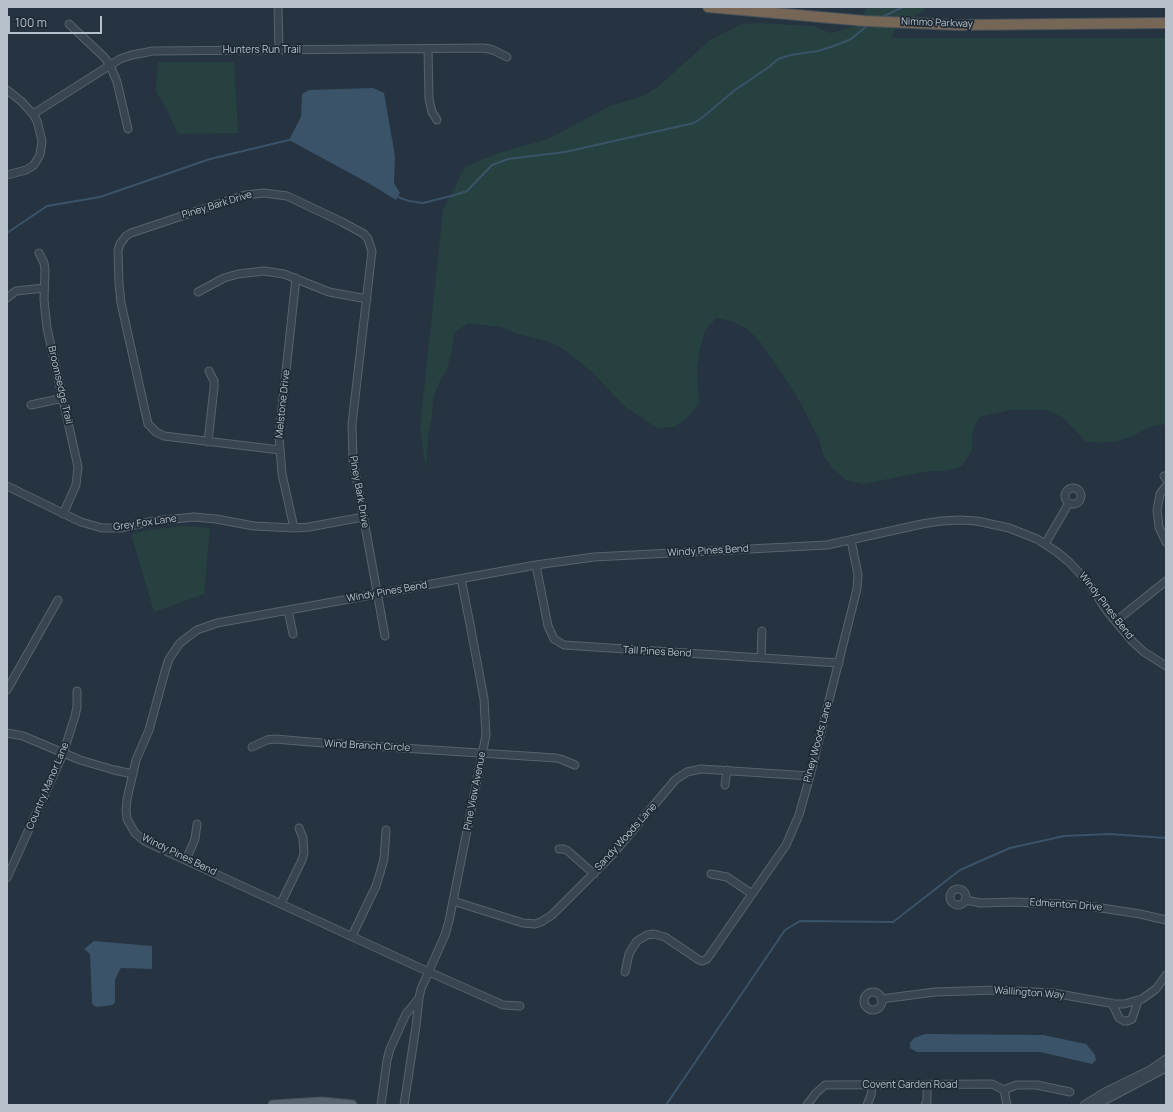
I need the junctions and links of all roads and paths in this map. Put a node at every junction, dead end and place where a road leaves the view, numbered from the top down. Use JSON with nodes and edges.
{"nodes":[{"id":1,"x":278,"y":7,"type":"edge"},
{"id":2,"x":708,"y":7,"type":"edge"},
{"id":3,"x":1166,"y":23,"type":"edge"},
{"id":4,"x":70,"y":24,"type":"dead end"},
{"id":5,"x":428,"y":48,"type":"junction"},
{"id":6,"x":279,"y":50,"type":"junction"},
{"id":7,"x":506,"y":57,"type":"dead end"},
{"id":8,"x":110,"y":65,"type":"junction"},
{"id":9,"x":7,"y":90,"type":"edge"},
{"id":10,"x":33,"y":114,"type":"junction"},
{"id":11,"x":436,"y":120,"type":"dead end"},
{"id":12,"x":128,"y":129,"type":"dead end"},
{"id":13,"x":7,"y":175,"type":"edge"},
{"id":14,"x":39,"y":253,"type":"dead end"},
{"id":15,"x":296,"y":278,"type":"junction"},
{"id":16,"x":44,"y":288,"type":"junction"},
{"id":17,"x":198,"y":292,"type":"dead end"},
{"id":18,"x":7,"y":298,"type":"edge"},
{"id":19,"x":367,"y":299,"type":"junction"},
{"id":20,"x":209,"y":371,"type":"dead end"},
{"id":21,"x":63,"y":398,"type":"junction"},
{"id":22,"x":30,"y":405,"type":"dead end"},
{"id":23,"x":208,"y":442,"type":"junction"},
{"id":24,"x":280,"y":450,"type":"junction"},
{"id":25,"x":7,"y":486,"type":"edge"},
{"id":26,"x":1166,"y":486,"type":"edge"},
{"id":27,"x":1069,"y":503,"type":"dead end"},
{"id":28,"x":63,"y":514,"type":"junction"},
{"id":29,"x":363,"y":517,"type":"junction"},
{"id":30,"x":294,"y":528,"type":"junction"},
{"id":31,"x":850,"y":540,"type":"junction"},
{"id":32,"x":1166,"y":542,"type":"edge"},
{"id":33,"x":1045,"y":544,"type":"junction"},
{"id":34,"x":536,"y":565,"type":"junction"},
{"id":35,"x":461,"y":579,"type":"junction"},
{"id":36,"x":1166,"y":581,"type":"edge"},
{"id":37,"x":377,"y":594,"type":"junction"},
{"id":38,"x":58,"y":600,"type":"dead end"},
{"id":39,"x":288,"y":610,"type":"junction"},
{"id":40,"x":1116,"y":621,"type":"junction"},
{"id":41,"x":762,"y":631,"type":"dead end"},
{"id":42,"x":293,"y":634,"type":"dead end"},
{"id":43,"x":385,"y":636,"type":"dead end"},
{"id":44,"x":761,"y":658,"type":"junction"},
{"id":45,"x":839,"y":663,"type":"junction"},
{"id":46,"x":1166,"y":666,"type":"edge"},
{"id":47,"x":7,"y":690,"type":"edge"},
{"id":48,"x":77,"y":691,"type":"dead end"},
{"id":49,"x":7,"y":733,"type":"edge"},
{"id":50,"x":252,"y":747,"type":"dead end"},
{"id":51,"x":482,"y":753,"type":"junction"},
{"id":52,"x":63,"y":754,"type":"junction"},
{"id":53,"x":575,"y":766,"type":"dead end"},
{"id":54,"x":727,"y":770,"type":"junction"},
{"id":55,"x":134,"y":774,"type":"junction"},
{"id":56,"x":810,"y":776,"type":"junction"},
{"id":57,"x":725,"y":785,"type":"dead end"},
{"id":58,"x":197,"y":824,"type":"dead end"},
{"id":59,"x":299,"y":828,"type":"dead end"},
{"id":60,"x":386,"y":830,"type":"dead end"},
{"id":61,"x":559,"y":849,"type":"dead end"},
{"id":62,"x":186,"y":860,"type":"junction"},
{"id":63,"x":594,"y":874,"type":"junction"},
{"id":64,"x":711,"y":874,"type":"dead end"},
{"id":65,"x":7,"y":878,"type":"edge"},
{"id":66,"x":752,"y":894,"type":"junction"},
{"id":67,"x":965,"y":900,"type":"dead end"},
{"id":68,"x":453,"y":901,"type":"junction"},
{"id":69,"x":281,"y":903,"type":"junction"},
{"id":70,"x":1166,"y":920,"type":"edge"},
{"id":71,"x":352,"y":936,"type":"junction"},
{"id":72,"x":429,"y":972,"type":"junction"},
{"id":73,"x":625,"y":972,"type":"dead end"},
{"id":74,"x":1166,"y":975,"type":"edge"},
{"id":75,"x":419,"y":998,"type":"junction"},
{"id":76,"x":881,"y":999,"type":"dead end"},
{"id":77,"x":1138,"y":1000,"type":"junction"},
{"id":78,"x":1112,"y":1003,"type":"junction"},
{"id":79,"x":520,"y":1006,"type":"dead end"},
{"id":80,"x":1166,"y":1059,"type":"edge"},
{"id":81,"x":1166,"y":1068,"type":"edge"},
{"id":82,"x":872,"y":1085,"type":"junction"},
{"id":83,"x":927,"y":1085,"type":"junction"},
{"id":84,"x":1004,"y":1090,"type":"junction"},
{"id":85,"x":1070,"y":1092,"type":"dead end"},
{"id":86,"x":273,"y":1105,"type":"edge"},
{"id":87,"x":352,"y":1105,"type":"edge"},
{"id":88,"x":381,"y":1105,"type":"edge"},
{"id":89,"x":404,"y":1105,"type":"edge"},
{"id":90,"x":807,"y":1105,"type":"edge"},
{"id":91,"x":867,"y":1105,"type":"edge"},
{"id":92,"x":925,"y":1105,"type":"edge"},
{"id":93,"x":1007,"y":1105,"type":"edge"},
{"id":94,"x":1084,"y":1105,"type":"edge"},
{"id":95,"x":1096,"y":1105,"type":"edge"}],
"edges":[{"from":1,"to":6,"type":"street"},
{"from":2,"to":3,"type":"highway","name":"Nimmo Parkway"},
{"from":4,"to":8,"type":"street"},
{"from":5,"to":6,"type":"street","name":"Hunters Run Trail"},
{"from":5,"to":7,"type":"street","name":"Hunters Run Trail"},
{"from":5,"to":11,"type":"street"},
{"from":6,"to":8,"type":"street","name":"Hunters Run Trail"},
{"from":8,"to":10,"type":"street","name":"Hunters Run Trail"},
{"from":8,"to":12,"type":"street"},
{"from":9,"to":10,"type":"street"},
{"from":10,"to":13,"type":"street"},
{"from":14,"to":16,"type":"street","name":"Broomsedge Trail"},
{"from":15,"to":17,"type":"street"},
{"from":15,"to":19,"type":"street"},
{"from":15,"to":24,"type":"street","name":"Melstone Drive"},
{"from":16,"to":18,"type":"street"},
{"from":16,"to":21,"type":"street","name":"Broomsedge Trail"},
{"from":19,"to":23,"type":"street","name":"Piney Bark Drive"},
{"from":19,"to":29,"type":"street","name":"Piney Bark Drive"},
{"from":20,"to":23,"type":"street"},
{"from":21,"to":22,"type":"street"},
{"from":21,"to":28,"type":"street","name":"Broomsedge Trail"},
{"from":23,"to":24,"type":"street","name":"Piney Bark Drive"},
{"from":24,"to":30,"type":"street","name":"Melstone Drive"},
{"from":25,"to":28,"type":"street","name":"Grey Fox Lane"},
{"from":26,"to":32,"type":"street"},
{"from":27,"to":33,"type":"street"},
{"from":28,"to":30,"type":"street","name":"Grey Fox Lane"},
{"from":29,"to":30,"type":"street","name":"Grey Fox Lane"},
{"from":29,"to":37,"type":"street","name":"Piney Bark Drive"},
{"from":31,"to":33,"type":"street","name":"Windy Pines Bend"},
{"from":31,"to":34,"type":"street","name":"Windy Pines Bend"},
{"from":31,"to":45,"type":"street","name":"Piney Woods Lane"},
{"from":33,"to":40,"type":"street","name":"Windy Pines Bend"},
{"from":34,"to":35,"type":"street","name":"Windy Pines Bend"},
{"from":34,"to":44,"type":"street","name":"Tall Pines Bend"},
{"from":35,"to":37,"type":"street","name":"Windy Pines Bend"},
{"from":35,"to":51,"type":"street","name":"Pine View Avenue"},
{"from":36,"to":40,"type":"street"},
{"from":37,"to":39,"type":"street","name":"Windy Pines Bend"},
{"from":37,"to":43,"type":"street","name":"Piney Bark Drive"},
{"from":38,"to":47,"type":"street"},
{"from":39,"to":42,"type":"street"},
{"from":39,"to":55,"type":"street","name":"Windy Pines Bend"},
{"from":40,"to":46,"type":"street","name":"Windy Pines Bend"},
{"from":41,"to":44,"type":"street"},
{"from":44,"to":45,"type":"street","name":"Tall Pines Bend"},
{"from":45,"to":56,"type":"street","name":"Piney Woods Lane"},
{"from":48,"to":52,"type":"street","name":"Country Manor Lane"},
{"from":49,"to":52,"type":"street"},
{"from":50,"to":51,"type":"street","name":"Wind Branch Circle"},
{"from":51,"to":53,"type":"street","name":"Wind Branch Circle"},
{"from":51,"to":68,"type":"street","name":"Pine View Avenue"},
{"from":52,"to":55,"type":"street"},
{"from":52,"to":65,"type":"street","name":"Country Manor Lane"},
{"from":54,"to":56,"type":"street","name":"Sandy Woods Lane"},
{"from":54,"to":57,"type":"street"},
{"from":54,"to":63,"type":"street","name":"Sandy Woods Lane"},
{"from":55,"to":62,"type":"street","name":"Windy Pines Bend"},
{"from":56,"to":66,"type":"street","name":"Piney Woods Lane"},
{"from":58,"to":62,"type":"street"},
{"from":59,"to":69,"type":"street"},
{"from":60,"to":71,"type":"street"},
{"from":61,"to":63,"type":"street"},
{"from":62,"to":69,"type":"street","name":"Windy Pines Bend"},
{"from":63,"to":68,"type":"street","name":"Sandy Woods Lane"},
{"from":64,"to":66,"type":"street"},
{"from":66,"to":73,"type":"street","name":"Piney Woods Lane"},
{"from":67,"to":70,"type":"street","name":"Edmenton Drive"},
{"from":68,"to":72,"type":"street","name":"Pine View Avenue"},
{"from":69,"to":71,"type":"street","name":"Windy Pines Bend"},
{"from":71,"to":72,"type":"street","name":"Windy Pines Bend"},
{"from":72,"to":75,"type":"street","name":"Pine View Avenue"},
{"from":72,"to":79,"type":"street","name":"Windy Pines Bend"},
{"from":74,"to":77,"type":"street","name":"Wallington Way"},
{"from":75,"to":88,"type":"street","name":"Pine View Avenue"},
{"from":75,"to":89,"type":"street","name":"Pine View Avenue"},
{"from":76,"to":78,"type":"street","name":"Wallington Way"},
{"from":77,"to":78,"type":"street","name":"Wallington Way"},
{"from":77,"to":78,"type":"street"},
{"from":80,"to":94,"type":"street"},
{"from":81,"to":95,"type":"street"},
{"from":82,"to":83,"type":"street","name":"Covent Garden Road"},
{"from":82,"to":90,"type":"street","name":"Covent Garden Road"},
{"from":82,"to":91,"type":"street"},
{"from":83,"to":84,"type":"street","name":"Covent Garden Road"},
{"from":83,"to":92,"type":"street"},
{"from":84,"to":85,"type":"street"},
{"from":84,"to":93,"type":"street"},
{"from":86,"to":87,"type":"main road"}]}
